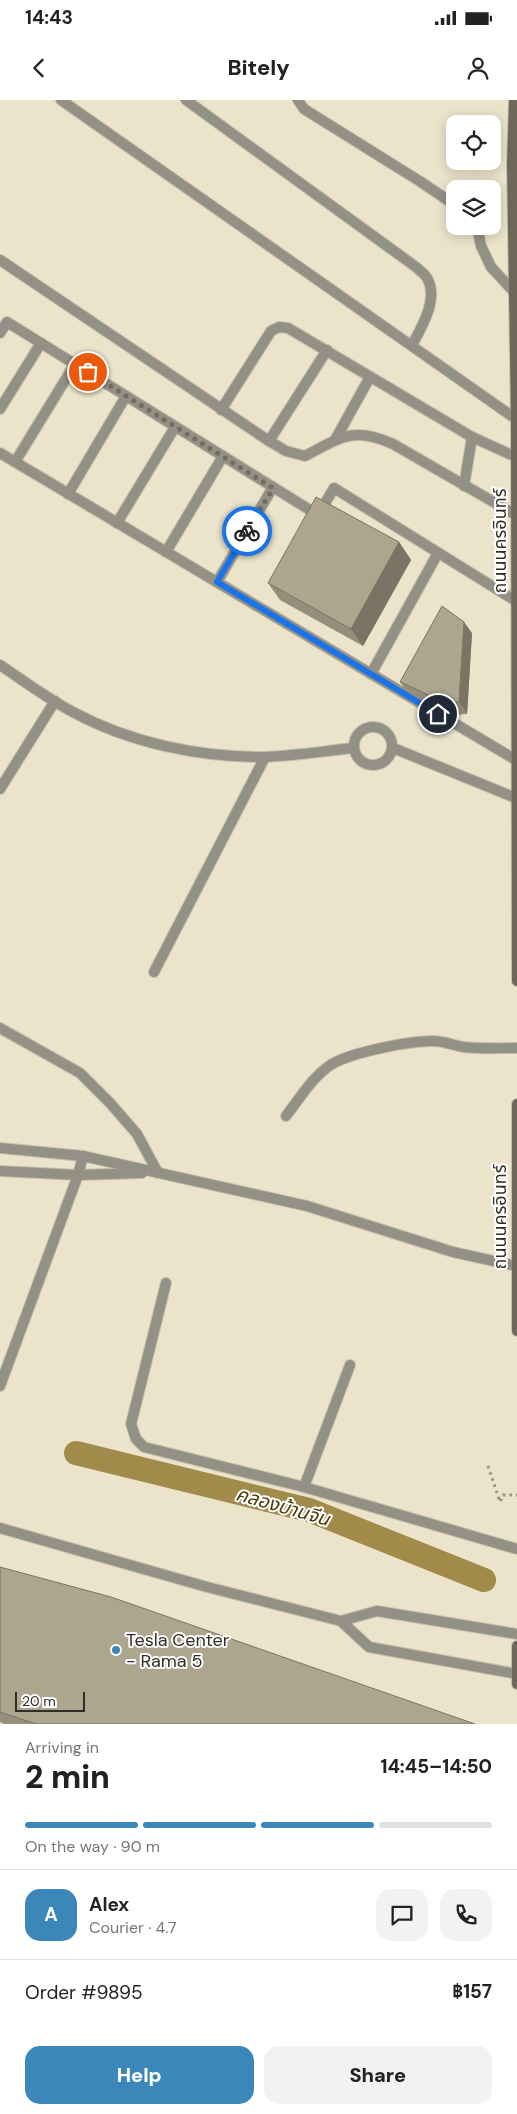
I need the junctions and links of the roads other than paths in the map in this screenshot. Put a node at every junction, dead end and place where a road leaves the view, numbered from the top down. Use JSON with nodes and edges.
{"nodes":[{"id":1,"x":61,"y":100,"type":"edge"},
{"id":2,"x":186,"y":100,"type":"edge"},
{"id":3,"x":298,"y":100,"type":"edge"},
{"id":4,"x":514,"y":100,"type":"edge"},
{"id":5,"x":446,"y":199,"type":"edge"},
{"id":6,"x":479,"y":235,"type":"edge"},
{"id":7,"x":0,"y":260,"type":"edge"},
{"id":8,"x":514,"y":292,"type":"junction"},
{"id":9,"x":0,"y":333,"type":"edge"},
{"id":10,"x":41,"y":343,"type":"junction"},
{"id":11,"x":412,"y":345,"type":"junction"},
{"id":12,"x":327,"y":350,"type":"junction"},
{"id":13,"x":75,"y":364,"type":"junction"},
{"id":14,"x":370,"y":377,"type":"junction"},
{"id":15,"x":126,"y":396,"type":"junction"},
{"id":16,"x":0,"y":409,"type":"edge"},
{"id":17,"x":221,"y":410,"type":"junction"},
{"id":18,"x":516,"y":420,"type":"edge"},
{"id":19,"x":175,"y":427,"type":"junction"},
{"id":20,"x":472,"y":437,"type":"junction"},
{"id":21,"x":335,"y":440,"type":"junction"},
{"id":22,"x":269,"y":441,"type":"junction"},
{"id":23,"x":0,"y":453,"type":"edge"},
{"id":24,"x":223,"y":456,"type":"junction"},
{"id":25,"x":516,"y":457,"type":"junction"},
{"id":26,"x":15,"y":462,"type":"junction"},
{"id":27,"x":464,"y":486,"type":"junction"},
{"id":28,"x":273,"y":488,"type":"junction"},
{"id":29,"x":68,"y":494,"type":"junction"},
{"id":30,"x":516,"y":515,"type":"edge"},
{"id":31,"x":117,"y":523,"type":"junction"},
{"id":32,"x":166,"y":552,"type":"junction"},
{"id":33,"x":438,"y":553,"type":"junction"},
{"id":34,"x":217,"y":582,"type":"junction"},
{"id":35,"x":516,"y":601,"type":"edge"},
{"id":36,"x":0,"y":665,"type":"edge"},
{"id":37,"x":371,"y":674,"type":"junction"},
{"id":38,"x":54,"y":701,"type":"junction"},
{"id":39,"x":354,"y":748,"type":"junction"},
{"id":40,"x":392,"y":748,"type":"junction"},
{"id":41,"x":265,"y":757,"type":"junction"},
{"id":42,"x":516,"y":760,"type":"junction"},
{"id":43,"x":0,"y":789,"type":"edge"},
{"id":44,"x":516,"y":798,"type":"edge"},
{"id":45,"x":154,"y":972,"type":"dead end"},
{"id":46,"x":517,"y":982,"type":"edge"},
{"id":47,"x":0,"y":1028,"type":"edge"},
{"id":48,"x":517,"y":1048,"type":"edge"},
{"id":49,"x":517,"y":1104,"type":"edge"},
{"id":50,"x":286,"y":1116,"type":"dead end"},
{"id":51,"x":0,"y":1148,"type":"edge"},
{"id":52,"x":83,"y":1156,"type":"junction"},
{"id":53,"x":0,"y":1171,"type":"edge"},
{"id":54,"x":158,"y":1173,"type":"junction"},
{"id":55,"x":78,"y":1175,"type":"junction"},
{"id":56,"x":516,"y":1266,"type":"junction"},
{"id":57,"x":166,"y":1283,"type":"dead end"},
{"id":58,"x":517,"y":1331,"type":"edge"},
{"id":59,"x":350,"y":1365,"type":"dead end"},
{"id":60,"x":0,"y":1386,"type":"edge"},
{"id":61,"x":304,"y":1487,"type":"junction"},
{"id":62,"x":0,"y":1528,"type":"edge"},
{"id":63,"x":517,"y":1549,"type":"edge"},
{"id":64,"x":341,"y":1621,"type":"junction"},
{"id":65,"x":517,"y":1634,"type":"edge"},
{"id":66,"x":517,"y":1646,"type":"edge"},
{"id":67,"x":517,"y":1674,"type":"edge"},
{"id":68,"x":517,"y":1684,"type":"edge"}],
"edges":[{"from":1,"to":11,"type":"street"},
{"from":2,"to":11,"type":"street"},
{"from":3,"to":5,"type":"street"},
{"from":4,"to":8,"type":"main road","name":"ถนนนครอินทร์"},
{"from":6,"to":8,"type":"street"},
{"from":7,"to":17,"type":"street"},
{"from":8,"to":18,"type":"main road","name":"ถนนนครอินทร์"},
{"from":9,"to":10,"type":"street"},
{"from":10,"to":13,"type":"street"},
{"from":10,"to":16,"type":"street"},
{"from":11,"to":18,"type":"street"},
{"from":12,"to":14,"type":"street"},
{"from":12,"to":17,"type":"street"},
{"from":12,"to":22,"type":"street"},
{"from":13,"to":15,"type":"street"},
{"from":13,"to":26,"type":"street"},
{"from":14,"to":20,"type":"street"},
{"from":14,"to":21,"type":"street"},
{"from":15,"to":19,"type":"street"},
{"from":15,"to":29,"type":"street"},
{"from":17,"to":22,"type":"street"},
{"from":18,"to":25,"type":"main road","name":"ถนนนครอินทร์"},
{"from":19,"to":24,"type":"street"},
{"from":19,"to":31,"type":"street"},
{"from":20,"to":25,"type":"street"},
{"from":20,"to":27,"type":"street"},
{"from":21,"to":22,"type":"street"},
{"from":21,"to":27,"type":"street"},
{"from":23,"to":26,"type":"street"},
{"from":24,"to":28,"type":"street"},
{"from":24,"to":32,"type":"street"},
{"from":25,"to":30,"type":"main road","name":"ถนนนครอินทร์"},
{"from":26,"to":29,"type":"street"},
{"from":27,"to":30,"type":"street"},
{"from":28,"to":33,"type":"street"},
{"from":28,"to":34,"type":"street"},
{"from":29,"to":31,"type":"street"},
{"from":30,"to":35,"type":"main road","name":"ถนนนครอินทร์"},
{"from":31,"to":32,"type":"street"},
{"from":32,"to":34,"type":"street"},
{"from":33,"to":35,"type":"street"},
{"from":33,"to":37,"type":"street"},
{"from":34,"to":37,"type":"street"},
{"from":35,"to":42,"type":"main road","name":"ถนนนครอินทร์"},
{"from":36,"to":38,"type":"street"},
{"from":37,"to":42,"type":"street"},
{"from":38,"to":41,"type":"street"},
{"from":38,"to":43,"type":"street"},
{"from":39,"to":40,"type":"street"},
{"from":39,"to":40,"type":"street"},
{"from":39,"to":41,"type":"street"},
{"from":40,"to":44,"type":"street"},
{"from":41,"to":45,"type":"street"},
{"from":42,"to":44,"type":"main road","name":"ถนนนครอินทร์"},
{"from":44,"to":46,"type":"main road","name":"ถนนนครอินทร์"},
{"from":47,"to":54,"type":"street"},
{"from":48,"to":50,"type":"street"},
{"from":49,"to":56,"type":"main road","name":"ถนนนครอินทร์"},
{"from":51,"to":52,"type":"street"},
{"from":52,"to":54,"type":"street"},
{"from":52,"to":55,"type":"street"},
{"from":53,"to":55,"type":"street"},
{"from":54,"to":55,"type":"street"},
{"from":54,"to":56,"type":"street"},
{"from":55,"to":60,"type":"street"},
{"from":56,"to":58,"type":"main road","name":"ถนนนครอินทร์"},
{"from":57,"to":61,"type":"street"},
{"from":59,"to":61,"type":"street"},
{"from":61,"to":63,"type":"street"},
{"from":62,"to":64,"type":"street"},
{"from":64,"to":65,"type":"street"},
{"from":64,"to":67,"type":"street"},
{"from":66,"to":67,"type":"main road"},
{"from":67,"to":68,"type":"main road"}]}
